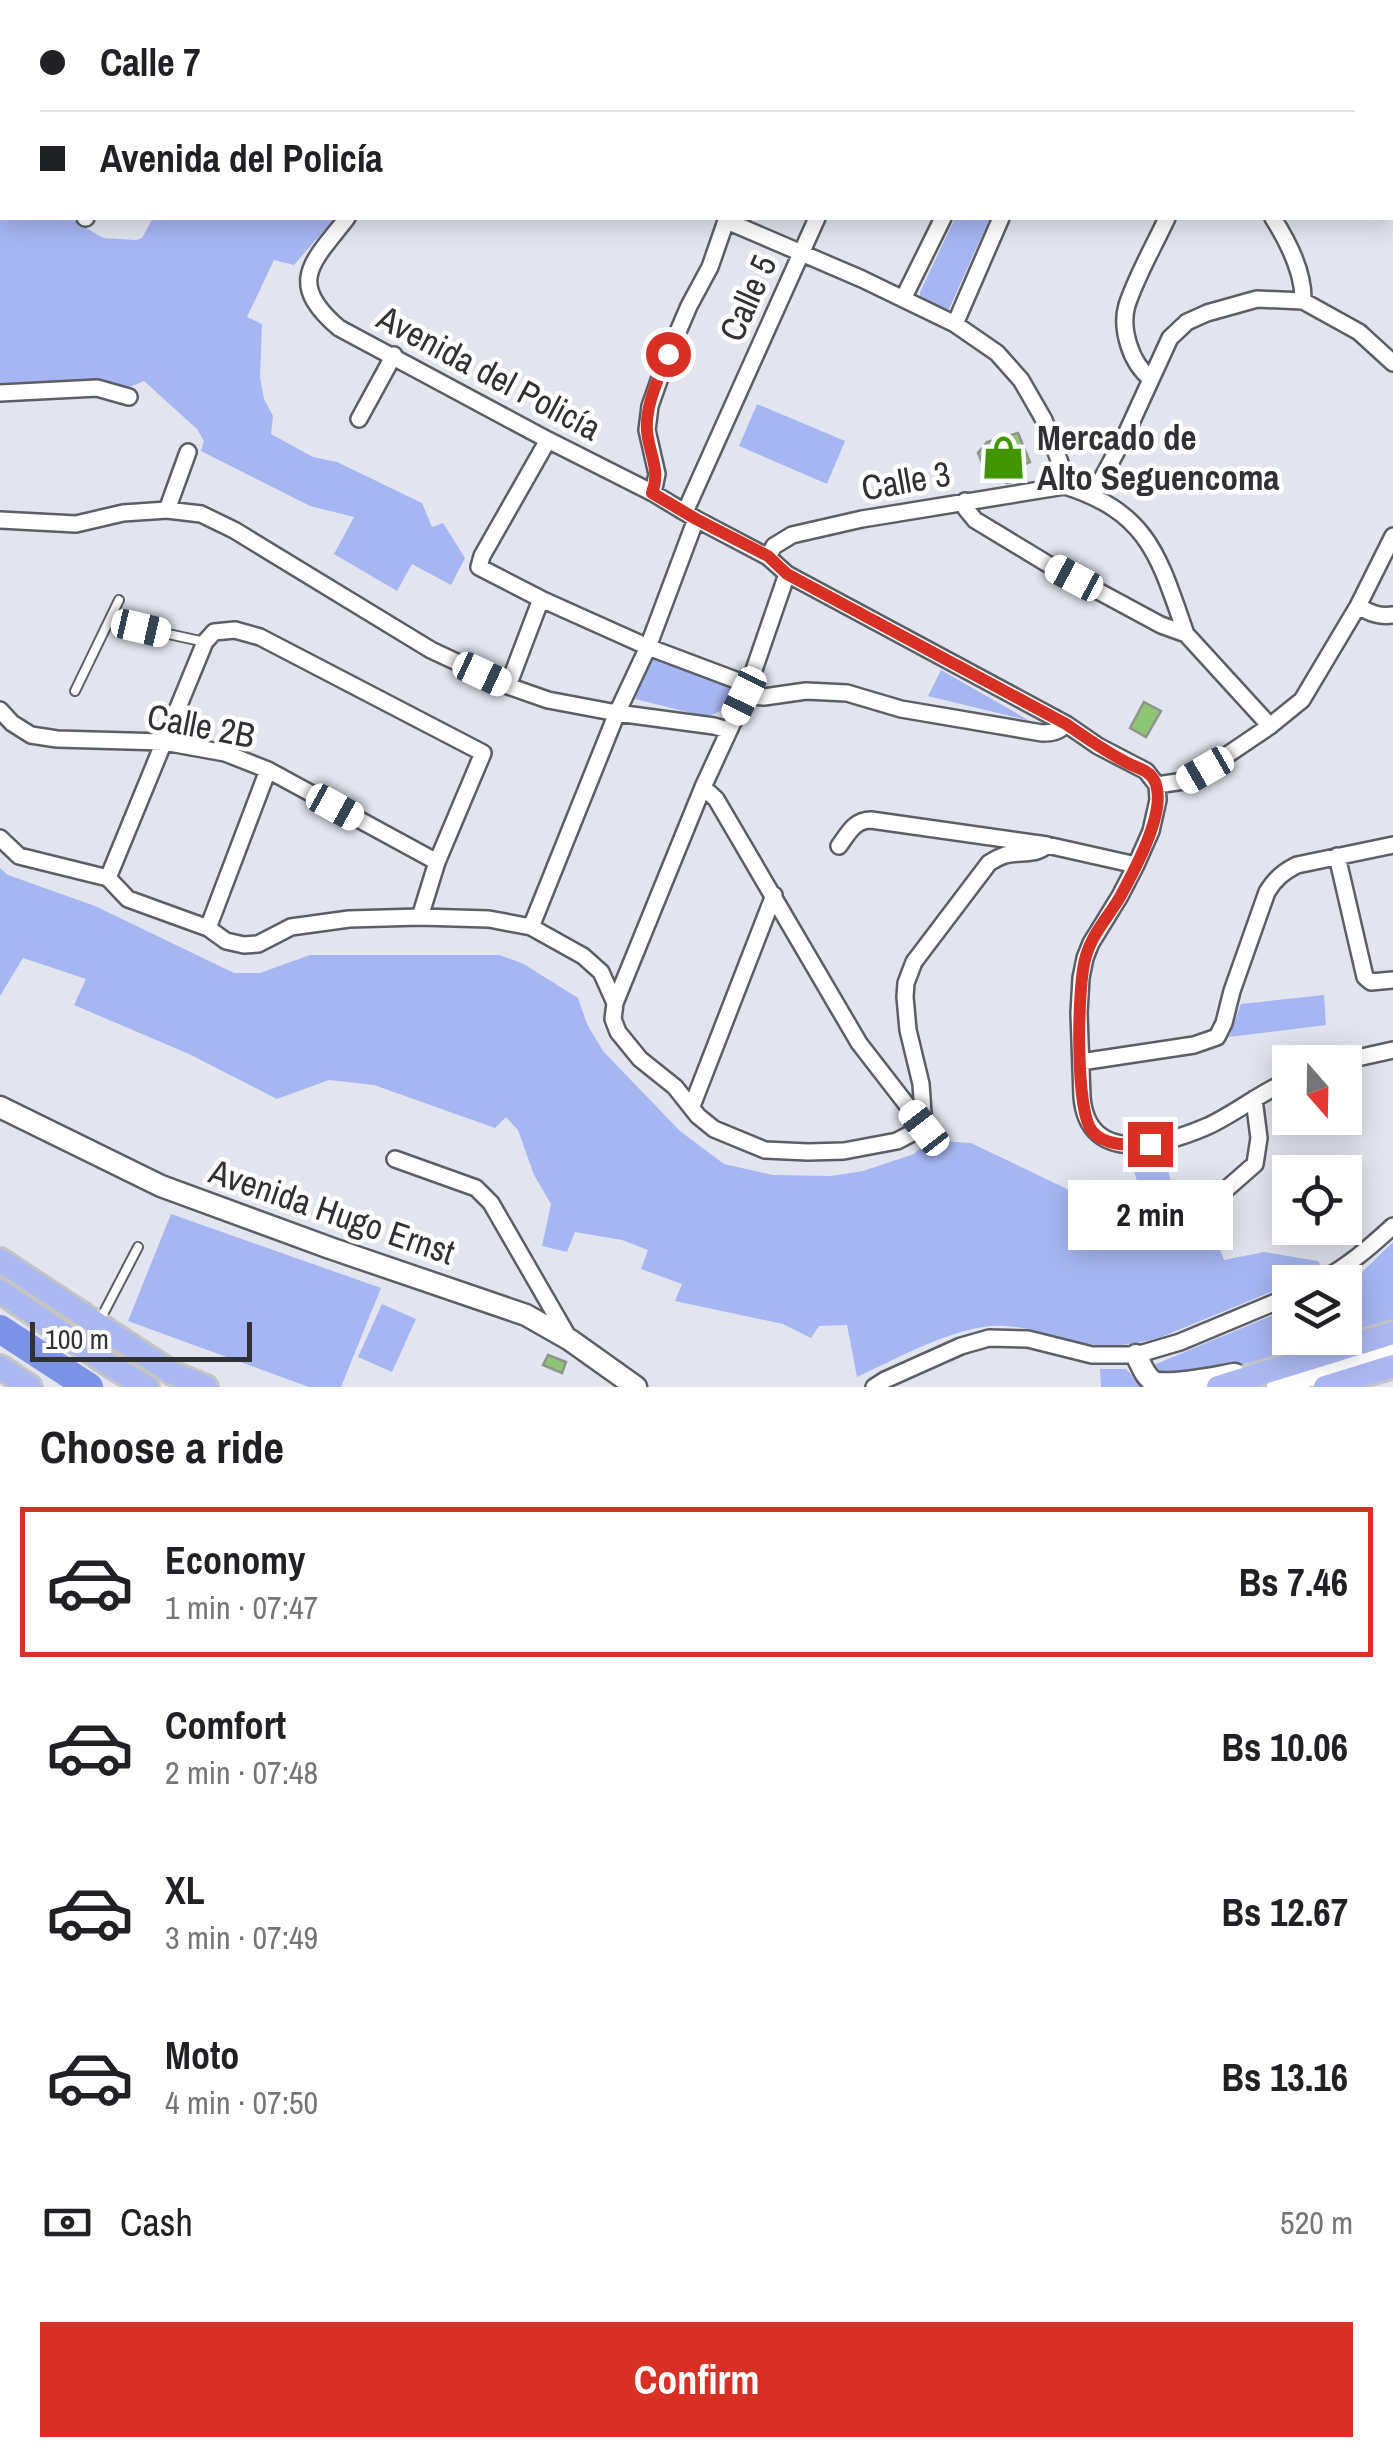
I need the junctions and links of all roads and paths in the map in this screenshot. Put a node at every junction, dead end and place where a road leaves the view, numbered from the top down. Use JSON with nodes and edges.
{"nodes":[{"id":1,"x":346,"y":220,"type":"edge"},
{"id":2,"x":727,"y":220,"type":"edge"},
{"id":3,"x":729,"y":220,"type":"edge"},
{"id":4,"x":815,"y":220,"type":"edge"},
{"id":5,"x":942,"y":220,"type":"edge"},
{"id":6,"x":1000,"y":220,"type":"edge"},
{"id":7,"x":1166,"y":220,"type":"edge"},
{"id":8,"x":1274,"y":220,"type":"edge"},
{"id":9,"x":801,"y":252,"type":"junction"},
{"id":10,"x":903,"y":299,"type":"junction"},
{"id":11,"x":1303,"y":301,"type":"junction"},
{"id":12,"x":955,"y":324,"type":"junction"},
{"id":13,"x":394,"y":356,"type":"junction"},
{"id":14,"x":1393,"y":362,"type":"edge"},
{"id":15,"x":1150,"y":378,"type":"junction"},
{"id":16,"x":2,"y":391,"type":"edge"},
{"id":17,"x":129,"y":397,"type":"dead end"},
{"id":18,"x":359,"y":419,"type":"dead end"},
{"id":19,"x":548,"y":440,"type":"junction"},
{"id":20,"x":188,"y":452,"type":"dead end"},
{"id":21,"x":1066,"y":486,"type":"junction"},
{"id":22,"x":652,"y":493,"type":"junction"},
{"id":23,"x":1093,"y":495,"type":"junction"},
{"id":24,"x":965,"y":502,"type":"junction"},
{"id":25,"x":167,"y":510,"type":"junction"},
{"id":26,"x":690,"y":515,"type":"junction"},
{"id":27,"x":0,"y":520,"type":"edge"},
{"id":28,"x":1393,"y":536,"type":"edge"},
{"id":29,"x":768,"y":556,"type":"junction"},
{"id":30,"x":787,"y":574,"type":"junction"},
{"id":31,"x":540,"y":599,"type":"junction"},
{"id":32,"x":119,"y":600,"type":"dead end"},
{"id":33,"x":1358,"y":606,"type":"junction"},
{"id":34,"x":1393,"y":616,"type":"edge"},
{"id":35,"x":109,"y":620,"type":"junction"},
{"id":36,"x":1186,"y":634,"type":"junction"},
{"id":37,"x":206,"y":642,"type":"junction"},
{"id":38,"x":648,"y":647,"type":"junction"},
{"id":39,"x":508,"y":686,"type":"junction"},
{"id":40,"x":74,"y":691,"type":"dead end"},
{"id":41,"x":747,"y":691,"type":"junction"},
{"id":42,"x":0,"y":710,"type":"edge"},
{"id":43,"x":616,"y":713,"type":"junction"},
{"id":44,"x":1066,"y":724,"type":"junction"},
{"id":45,"x":1270,"y":726,"type":"junction"},
{"id":46,"x":728,"y":730,"type":"junction"},
{"id":47,"x":164,"y":742,"type":"junction"},
{"id":48,"x":268,"y":770,"type":"junction"},
{"id":49,"x":1157,"y":786,"type":"junction"},
{"id":50,"x":703,"y":787,"type":"junction"},
{"id":51,"x":0,"y":838,"type":"edge"},
{"id":52,"x":1047,"y":845,"type":"junction"},
{"id":53,"x":1393,"y":845,"type":"edge"},
{"id":54,"x":839,"y":846,"type":"dead end"},
{"id":55,"x":1336,"y":856,"type":"junction"},
{"id":56,"x":436,"y":862,"type":"junction"},
{"id":57,"x":1136,"y":864,"type":"junction"},
{"id":58,"x":108,"y":878,"type":"junction"},
{"id":59,"x":774,"y":895,"type":"junction"},
{"id":60,"x":420,"y":917,"type":"junction"},
{"id":61,"x":531,"y":926,"type":"junction"},
{"id":62,"x":208,"y":928,"type":"junction"},
{"id":63,"x":1393,"y":980,"type":"edge"},
{"id":64,"x":615,"y":1003,"type":"junction"},
{"id":65,"x":1393,"y":1050,"type":"edge"},
{"id":66,"x":1362,"y":1057,"type":"edge"},
{"id":67,"x":1081,"y":1062,"type":"junction"},
{"id":68,"x":1272,"y":1090,"type":"edge"},
{"id":69,"x":1254,"y":1099,"type":"junction"},
{"id":70,"x":692,"y":1106,"type":"junction"},
{"id":71,"x":0,"y":1107,"type":"edge"},
{"id":72,"x":924,"y":1128,"type":"junction"},
{"id":73,"x":395,"y":1159,"type":"dead end"},
{"id":74,"x":1393,"y":1226,"type":"edge"},
{"id":75,"x":1154,"y":1234,"type":"dead end"},
{"id":76,"x":138,"y":1247,"type":"dead end"},
{"id":77,"x":0,"y":1260,"type":"edge"},
{"id":78,"x":1347,"y":1265,"type":"edge"},
{"id":79,"x":0,"y":1290,"type":"edge"},
{"id":80,"x":1272,"y":1304,"type":"edge"},
{"id":81,"x":98,"y":1324,"type":"junction"},
{"id":82,"x":1393,"y":1333,"type":"edge"},
{"id":83,"x":570,"y":1340,"type":"junction"},
{"id":84,"x":1393,"y":1349,"type":"edge"},
{"id":85,"x":1136,"y":1355,"type":"junction"},
{"id":86,"x":1393,"y":1364,"type":"edge"},
{"id":87,"x":0,"y":1367,"type":"edge"},
{"id":88,"x":1279,"y":1380,"type":"edge"},
{"id":89,"x":0,"y":1382,"type":"edge"},
{"id":90,"x":628,"y":1384,"type":"edge"},
{"id":91,"x":7,"y":1387,"type":"edge"},
{"id":92,"x":30,"y":1387,"type":"edge"},
{"id":93,"x":146,"y":1387,"type":"edge"},
{"id":94,"x":206,"y":1387,"type":"edge"},
{"id":95,"x":874,"y":1387,"type":"edge"},
{"id":96,"x":1218,"y":1387,"type":"edge"},
{"id":97,"x":1325,"y":1387,"type":"edge"}],
"edges":[{"from":1,"to":13,"type":"street","name":"Avenida del Policía"},
{"from":2,"to":22,"type":"street"},
{"from":3,"to":9,"type":"street"},
{"from":4,"to":9,"type":"street","name":"Calle 5"},
{"from":5,"to":10,"type":"street"},
{"from":6,"to":12,"type":"street"},
{"from":7,"to":15,"type":"street"},
{"from":8,"to":11,"type":"street"},
{"from":9,"to":10,"type":"street"},
{"from":9,"to":26,"type":"street","name":"Calle 5"},
{"from":10,"to":12,"type":"street"},
{"from":11,"to":14,"type":"street"},
{"from":11,"to":15,"type":"street"},
{"from":12,"to":21,"type":"street"},
{"from":13,"to":18,"type":"street"},
{"from":13,"to":19,"type":"street","name":"Avenida del Policía"},
{"from":15,"to":23,"type":"street"},
{"from":16,"to":17,"type":"street"},
{"from":19,"to":22,"type":"street","name":"Avenida del Policía"},
{"from":19,"to":31,"type":"street"},
{"from":20,"to":25,"type":"street"},
{"from":21,"to":23,"type":"street"},
{"from":21,"to":24,"type":"street","name":"Calle 3"},
{"from":22,"to":26,"type":"street","name":"Avenida del Policía"},
{"from":23,"to":36,"type":"street"},
{"from":24,"to":29,"type":"street","name":"Calle 3"},
{"from":24,"to":36,"type":"street"},
{"from":25,"to":27,"type":"street"},
{"from":25,"to":39,"type":"street"},
{"from":26,"to":29,"type":"street","name":"Avenida del Policía"},
{"from":26,"to":38,"type":"street","name":"Calle 5"},
{"from":28,"to":33,"type":"street"},
{"from":29,"to":30,"type":"street","name":"Avenida del Policía"},
{"from":30,"to":41,"type":"street"},
{"from":30,"to":44,"type":"street","name":"Avenida del Policía"},
{"from":31,"to":38,"type":"street"},
{"from":31,"to":39,"type":"street"},
{"from":32,"to":35,"type":"lane"},
{"from":33,"to":34,"type":"street"},
{"from":33,"to":45,"type":"street"},
{"from":35,"to":37,"type":"lane"},
{"from":35,"to":40,"type":"lane"},
{"from":36,"to":45,"type":"street"},
{"from":37,"to":47,"type":"street"},
{"from":37,"to":56,"type":"street"},
{"from":38,"to":41,"type":"street"},
{"from":38,"to":43,"type":"street","name":"Calle 5"},
{"from":39,"to":43,"type":"street"},
{"from":41,"to":44,"type":"street"},
{"from":41,"to":46,"type":"street"},
{"from":42,"to":47,"type":"street","name":"Calle 2B"},
{"from":43,"to":46,"type":"street"},
{"from":43,"to":61,"type":"street","name":"Calle 5"},
{"from":44,"to":49,"type":"street","name":"Avenida del Policía"},
{"from":45,"to":49,"type":"street"},
{"from":46,"to":50,"type":"street"},
{"from":47,"to":48,"type":"street","name":"Calle 2B"},
{"from":47,"to":58,"type":"street"},
{"from":48,"to":56,"type":"street","name":"Calle 2B"},
{"from":48,"to":62,"type":"street"},
{"from":49,"to":57,"type":"street"},
{"from":50,"to":59,"type":"street"},
{"from":50,"to":64,"type":"street"},
{"from":51,"to":58,"type":"street"},
{"from":52,"to":54,"type":"street"},
{"from":52,"to":57,"type":"street"},
{"from":52,"to":72,"type":"street"},
{"from":53,"to":55,"type":"street"},
{"from":55,"to":63,"type":"street"},
{"from":55,"to":67,"type":"street"},
{"from":56,"to":60,"type":"street"},
{"from":57,"to":67,"type":"street"},
{"from":58,"to":62,"type":"street"},
{"from":59,"to":70,"type":"street"},
{"from":59,"to":72,"type":"street"},
{"from":60,"to":61,"type":"street"},
{"from":60,"to":62,"type":"street"},
{"from":61,"to":64,"type":"street"},
{"from":64,"to":70,"type":"street"},
{"from":65,"to":66,"type":"street"},
{"from":67,"to":69,"type":"street"},
{"from":68,"to":69,"type":"street"},
{"from":69,"to":75,"type":"street"},
{"from":70,"to":72,"type":"street"},
{"from":71,"to":83,"type":"street","name":"Avenida Hugo Ernst"},
{"from":73,"to":83,"type":"street"},
{"from":74,"to":78,"type":"street"},
{"from":76,"to":81,"type":"lane"},
{"from":77,"to":81,"type":"main road"},
{"from":79,"to":93,"type":"main road"},
{"from":80,"to":85,"type":"street"},
{"from":81,"to":94,"type":"main road"},
{"from":82,"to":88,"type":"main road"},
{"from":83,"to":90,"type":"street","name":"Avenida Hugo Ernst"},
{"from":84,"to":88,"type":"street"},
{"from":85,"to":88,"type":"street"},
{"from":85,"to":95,"type":"street"},
{"from":86,"to":88,"type":"street"},
{"from":86,"to":97,"type":"main road"},
{"from":87,"to":92,"type":"main road"},
{"from":88,"to":96,"type":"main road"},
{"from":89,"to":91,"type":"main road"}]}
